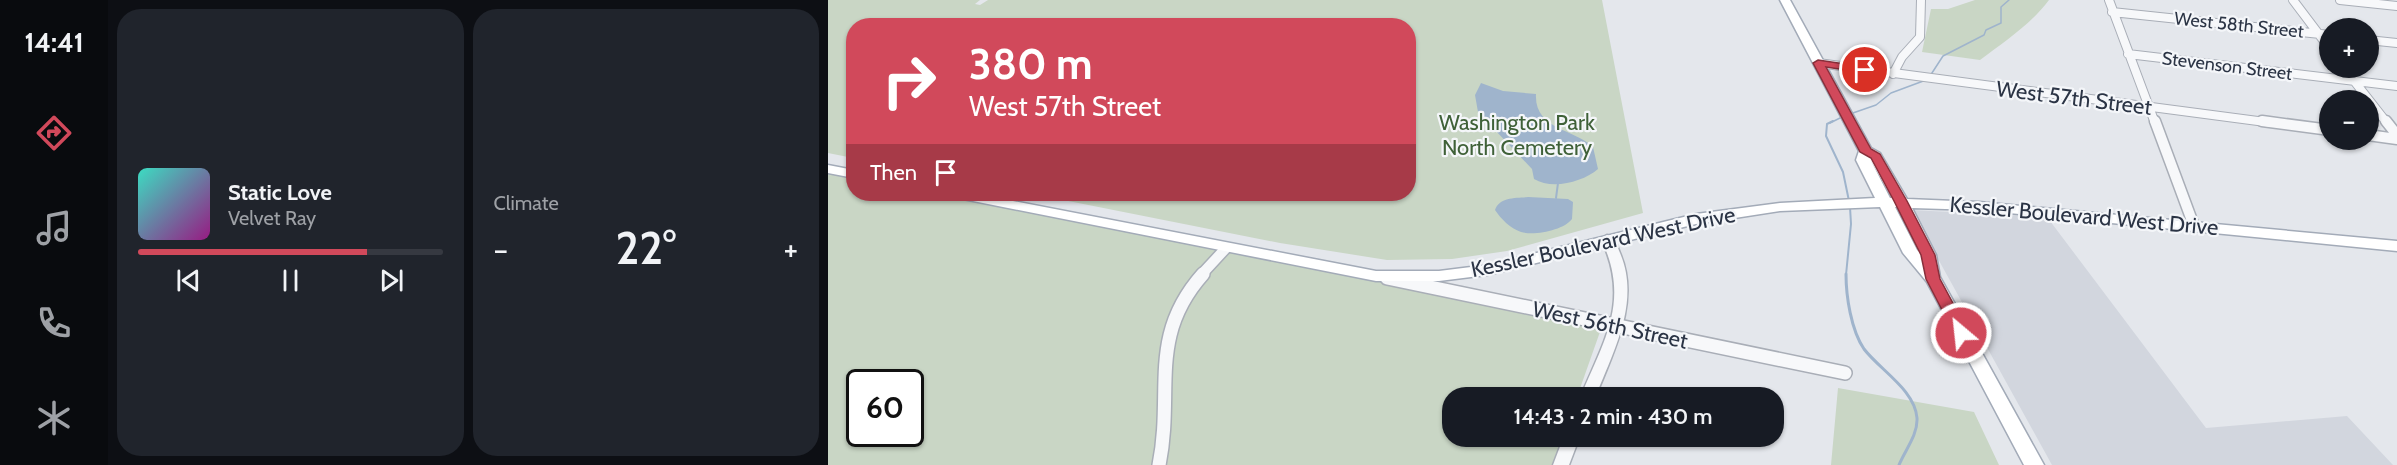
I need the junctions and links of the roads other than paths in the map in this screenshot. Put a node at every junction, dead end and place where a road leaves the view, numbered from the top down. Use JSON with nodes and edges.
{"nodes":[{"id":1,"x":1785,"y":0,"type":"edge"},
{"id":2,"x":1921,"y":0,"type":"edge"},
{"id":3,"x":2109,"y":0,"type":"edge"},
{"id":4,"x":2293,"y":0,"type":"edge"},
{"id":5,"x":2340,"y":0,"type":"edge"},
{"id":6,"x":2397,"y":6,"type":"edge"},
{"id":7,"x":2112,"y":12,"type":"junction"},
{"id":8,"x":2318,"y":34,"type":"joint"},
{"id":9,"x":2379,"y":41,"type":"edge"},
{"id":10,"x":2397,"y":43,"type":"edge"},
{"id":11,"x":2128,"y":54,"type":"junction"},
{"id":12,"x":1818,"y":63,"type":"junction"},
{"id":13,"x":1897,"y":75,"type":"junction"},
{"id":14,"x":2352,"y":78,"type":"edge"},
{"id":15,"x":2355,"y":81,"type":"junction"},
{"id":16,"x":2397,"y":86,"type":"edge"},
{"id":17,"x":2148,"y":107,"type":"junction"},
{"id":18,"x":2319,"y":129,"type":"edge"},
{"id":19,"x":2379,"y":136,"type":"edge"},
{"id":20,"x":2397,"y":137,"type":"edge"},
{"id":21,"x":828,"y":169,"type":"edge"},
{"id":22,"x":846,"y":172,"type":"edge"},
{"id":23,"x":998,"y":201,"type":"edge"},
{"id":24,"x":1893,"y":201,"type":"junction"},
{"id":25,"x":2194,"y":226,"type":"junction"},
{"id":26,"x":1607,"y":238,"type":"junction"},
{"id":27,"x":2397,"y":246,"type":"edge"},
{"id":28,"x":1226,"y":248,"type":"junction"},
{"id":29,"x":1376,"y":276,"type":"junction"},
{"id":30,"x":1614,"y":326,"type":"junction"},
{"id":31,"x":1845,"y":374,"type":"dead end"},
{"id":32,"x":1591,"y":387,"type":"edge"},
{"id":33,"x":1568,"y":447,"type":"edge"},
{"id":34,"x":1159,"y":465,"type":"edge"},
{"id":35,"x":1561,"y":465,"type":"edge"},
{"id":36,"x":2034,"y":465,"type":"edge"}],
"edges":[{"from":1,"to":12,"type":"main road"},
{"from":2,"to":13,"type":"street"},
{"from":3,"to":7,"type":"street"},
{"from":4,"to":8,"type":"street"},
{"from":5,"to":6,"type":"street"},
{"from":7,"to":8,"type":"street","name":"West 58th Street"},
{"from":7,"to":11,"type":"street"},
{"from":9,"to":10,"type":"street"},
{"from":11,"to":15,"type":"street","name":"Stevenson Street"},
{"from":11,"to":17,"type":"street"},
{"from":12,"to":13,"type":"street","name":"West 57th Street"},
{"from":12,"to":24,"type":"main road"},
{"from":13,"to":17,"type":"street","name":"West 57th Street"},
{"from":14,"to":15,"type":"street"},
{"from":15,"to":16,"type":"street","name":"Stevenson Street"},
{"from":15,"to":20,"type":"street"},
{"from":17,"to":18,"type":"street","name":"West 57th Street"},
{"from":17,"to":25,"type":"street"},
{"from":19,"to":20,"type":"street"},
{"from":21,"to":22,"type":"main road"},
{"from":23,"to":28,"type":"main road","name":"Kessler Boulevard West Drive"},
{"from":24,"to":25,"type":"main road","name":"Kessler Boulevard West Drive"},
{"from":24,"to":26,"type":"main road","name":"Kessler Boulevard West Drive"},
{"from":24,"to":36,"type":"main road"},
{"from":25,"to":27,"type":"main road","name":"Kessler Boulevard West Drive"},
{"from":26,"to":29,"type":"main road","name":"Kessler Boulevard West Drive"},
{"from":26,"to":30,"type":"street"},
{"from":28,"to":29,"type":"main road","name":"Kessler Boulevard West Drive"},
{"from":28,"to":34,"type":"street"},
{"from":29,"to":30,"type":"street","name":"West 56th Street"},
{"from":30,"to":31,"type":"street","name":"West 56th Street"},
{"from":30,"to":32,"type":"street"},
{"from":33,"to":35,"type":"street"}]}
